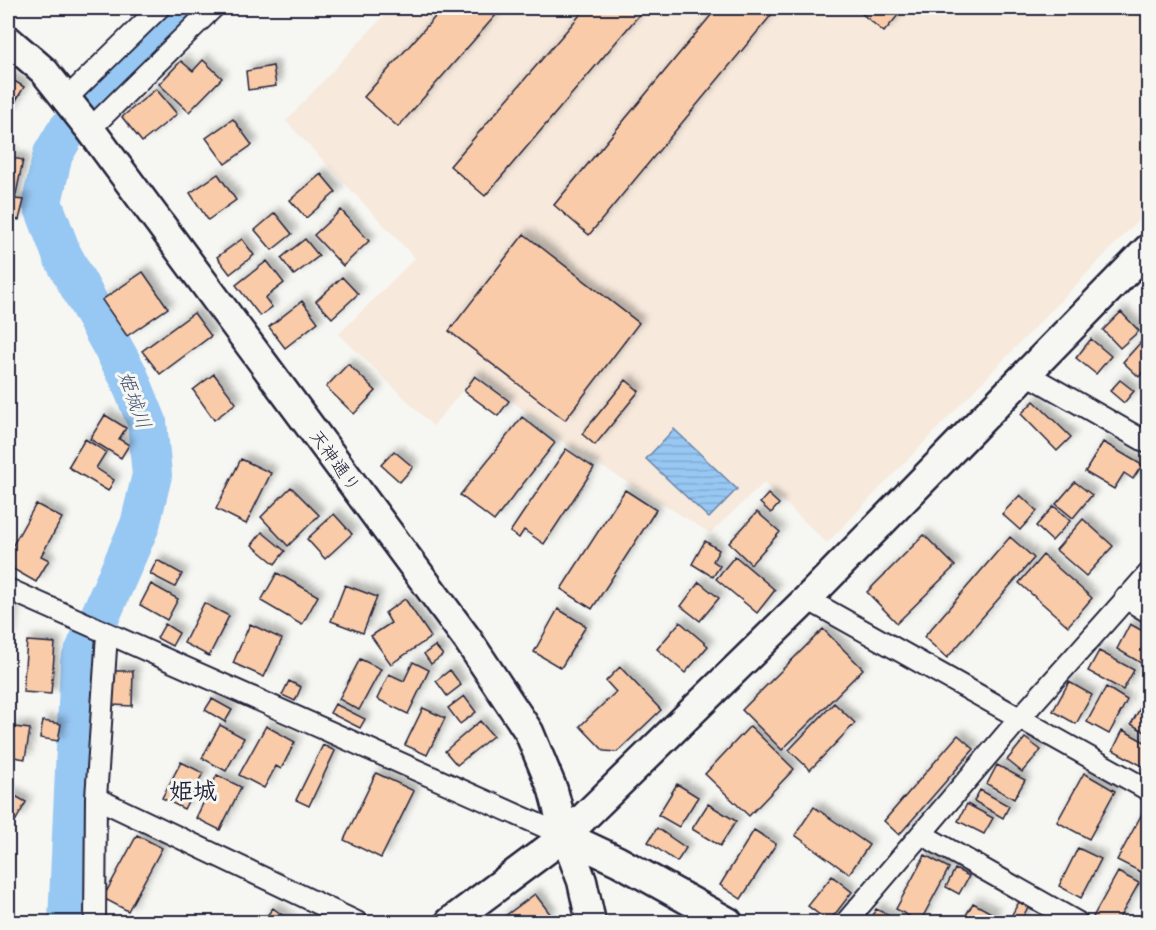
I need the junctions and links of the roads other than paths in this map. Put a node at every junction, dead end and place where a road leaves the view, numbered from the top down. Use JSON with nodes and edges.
{"nodes":[{"id":1,"x":159,"y":8,"type":"edge"},
{"id":2,"x":213,"y":8,"type":"edge"},
{"id":3,"x":8,"y":40,"type":"edge"},
{"id":4,"x":68,"y":101,"type":"junction"},
{"id":5,"x":90,"y":129,"type":"junction"},
{"id":6,"x":1149,"y":249,"type":"edge"},
{"id":7,"x":1027,"y":374,"type":"junction"},
{"id":8,"x":1149,"y":443,"type":"edge"},
{"id":9,"x":1149,"y":574,"type":"edge"},
{"id":10,"x":8,"y":589,"type":"edge"},
{"id":11,"x":1125,"y":598,"type":"junction"},
{"id":12,"x":807,"y":599,"type":"junction"},
{"id":13,"x":1149,"y":612,"type":"edge"},
{"id":14,"x":107,"y":634,"type":"junction"},
{"id":15,"x":1020,"y":719,"type":"junction"},
{"id":16,"x":1149,"y":790,"type":"edge"},
{"id":17,"x":96,"y":798,"type":"junction"},
{"id":18,"x":923,"y":835,"type":"junction"},
{"id":19,"x":565,"y":836,"type":"junction"},
{"id":20,"x":95,"y":922,"type":"edge"},
{"id":21,"x":357,"y":922,"type":"edge"},
{"id":22,"x":450,"y":922,"type":"edge"},
{"id":23,"x":591,"y":922,"type":"edge"},
{"id":24,"x":728,"y":922,"type":"edge"},
{"id":25,"x":846,"y":922,"type":"edge"},
{"id":26,"x":1077,"y":922,"type":"edge"}],
"edges":[{"from":1,"to":4,"type":"street"},
{"from":2,"to":5,"type":"street"},
{"from":3,"to":4,"type":"street","name":"天神通り"},
{"from":4,"to":5,"type":"street","name":"天神通り"},
{"from":5,"to":19,"type":"street","name":"天神通り"},
{"from":6,"to":7,"type":"street"},
{"from":7,"to":8,"type":"street"},
{"from":7,"to":12,"type":"street"},
{"from":9,"to":11,"type":"street"},
{"from":10,"to":14,"type":"street"},
{"from":11,"to":13,"type":"street"},
{"from":11,"to":15,"type":"street"},
{"from":12,"to":15,"type":"street"},
{"from":12,"to":19,"type":"street"},
{"from":14,"to":17,"type":"street"},
{"from":14,"to":19,"type":"street"},
{"from":15,"to":16,"type":"street"},
{"from":15,"to":18,"type":"street"},
{"from":17,"to":20,"type":"street"},
{"from":17,"to":21,"type":"street"},
{"from":18,"to":25,"type":"street"},
{"from":18,"to":26,"type":"street"},
{"from":19,"to":22,"type":"street"},
{"from":19,"to":23,"type":"street","name":"天神通り"},
{"from":19,"to":24,"type":"street"}]}
